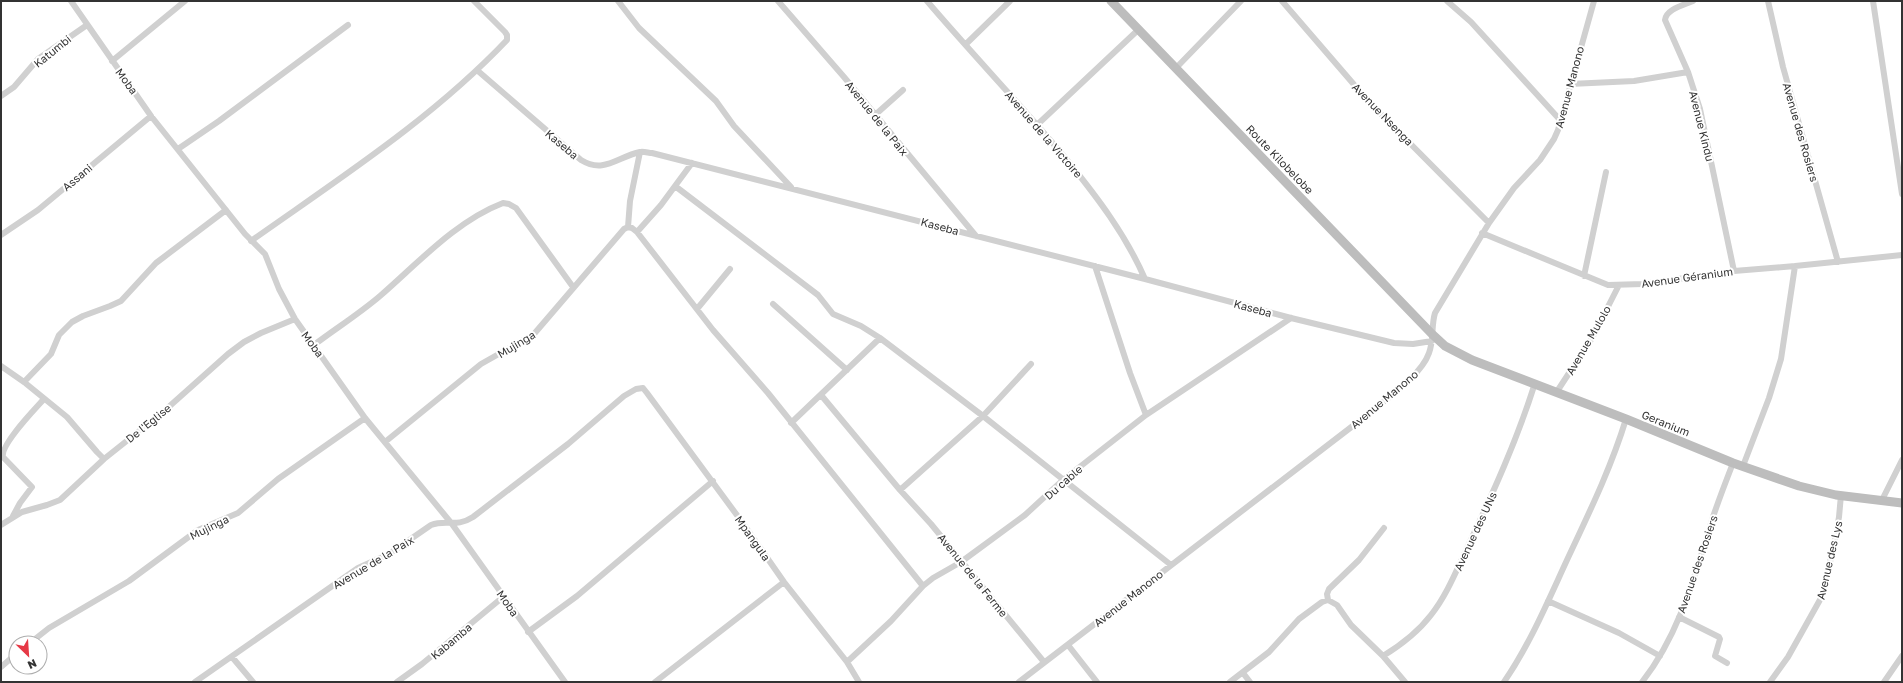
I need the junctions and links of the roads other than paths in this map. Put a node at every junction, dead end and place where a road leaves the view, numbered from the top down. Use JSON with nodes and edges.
{"nodes":[{"id":1,"x":71,"y":1,"type":"edge"},
{"id":2,"x":186,"y":1,"type":"edge"},
{"id":3,"x":474,"y":1,"type":"edge"},
{"id":4,"x":618,"y":1,"type":"edge"},
{"id":5,"x":778,"y":1,"type":"edge"},
{"id":6,"x":927,"y":1,"type":"edge"},
{"id":7,"x":1010,"y":1,"type":"edge"},
{"id":8,"x":1111,"y":1,"type":"edge"},
{"id":9,"x":1241,"y":1,"type":"edge"},
{"id":10,"x":1282,"y":1,"type":"edge"},
{"id":11,"x":1448,"y":1,"type":"edge"},
{"id":12,"x":1594,"y":1,"type":"edge"},
{"id":13,"x":1693,"y":1,"type":"edge"},
{"id":14,"x":1768,"y":1,"type":"edge"},
{"id":15,"x":1873,"y":1,"type":"edge"},
{"id":16,"x":87,"y":25,"type":"junction"},
{"id":17,"x":348,"y":25,"type":"dead end"},
{"id":18,"x":1138,"y":30,"type":"junction"},
{"id":19,"x":966,"y":44,"type":"junction"},
{"id":20,"x":112,"y":61,"type":"junction"},
{"id":21,"x":1176,"y":68,"type":"junction"},
{"id":22,"x":478,"y":71,"type":"junction"},
{"id":23,"x":1688,"y":72,"type":"junction"},
{"id":24,"x":1570,"y":84,"type":"junction"},
{"id":25,"x":903,"y":90,"type":"dead end"},
{"id":26,"x":1,"y":96,"type":"edge"},
{"id":27,"x":875,"y":115,"type":"junction"},
{"id":28,"x":151,"y":116,"type":"junction"},
{"id":29,"x":1561,"y":121,"type":"junction"},
{"id":30,"x":1038,"y":124,"type":"junction"},
{"id":31,"x":178,"y":149,"type":"junction"},
{"id":32,"x":640,"y":152,"type":"junction"},
{"id":33,"x":692,"y":163,"type":"junction"},
{"id":34,"x":1606,"y":172,"type":"dead end"},
{"id":35,"x":675,"y":186,"type":"junction"},
{"id":36,"x":791,"y":187,"type":"junction"},
{"id":37,"x":1902,"y":194,"type":"edge"},
{"id":38,"x":226,"y":210,"type":"junction"},
{"id":39,"x":1489,"y":223,"type":"junction"},
{"id":40,"x":628,"y":227,"type":"junction"},
{"id":41,"x":637,"y":232,"type":"junction"},
{"id":42,"x":1482,"y":233,"type":"junction"},
{"id":43,"x":1,"y":235,"type":"edge"},
{"id":44,"x":976,"y":236,"type":"junction"},
{"id":45,"x":252,"y":241,"type":"junction"},
{"id":46,"x":1902,"y":255,"type":"edge"},
{"id":47,"x":1838,"y":262,"type":"junction"},
{"id":48,"x":1095,"y":266,"type":"junction"},
{"id":49,"x":1795,"y":266,"type":"junction"},
{"id":50,"x":730,"y":269,"type":"dead end"},
{"id":51,"x":1734,"y":271,"type":"junction"},
{"id":52,"x":1584,"y":276,"type":"junction"},
{"id":53,"x":1145,"y":279,"type":"junction"},
{"id":54,"x":1619,"y":286,"type":"junction"},
{"id":55,"x":574,"y":287,"type":"junction"},
{"id":56,"x":773,"y":304,"type":"dead end"},
{"id":57,"x":697,"y":309,"type":"junction"},
{"id":58,"x":1292,"y":318,"type":"junction"},
{"id":59,"x":295,"y":319,"type":"junction"},
{"id":60,"x":880,"y":338,"type":"junction"},
{"id":61,"x":1432,"y":338,"type":"junction"},
{"id":62,"x":314,"y":345,"type":"junction"},
{"id":63,"x":1031,"y":364,"type":"dead end"},
{"id":64,"x":1,"y":366,"type":"edge"},
{"id":65,"x":847,"y":370,"type":"junction"},
{"id":66,"x":24,"y":382,"type":"junction"},
{"id":67,"x":1535,"y":384,"type":"junction"},
{"id":68,"x":647,"y":393,"type":"joint"},
{"id":69,"x":1556,"y":393,"type":"junction"},
{"id":70,"x":821,"y":395,"type":"junction"},
{"id":71,"x":44,"y":398,"type":"junction"},
{"id":72,"x":1146,"y":415,"type":"junction"},
{"id":73,"x":983,"y":416,"type":"junction"},
{"id":74,"x":365,"y":418,"type":"junction"},
{"id":75,"x":1626,"y":419,"type":"junction"},
{"id":76,"x":791,"y":423,"type":"junction"},
{"id":77,"x":385,"y":442,"type":"junction"},
{"id":78,"x":104,"y":459,"type":"junction"},
{"id":79,"x":1902,"y":460,"type":"edge"},
{"id":80,"x":1733,"y":463,"type":"junction"},
{"id":81,"x":1742,"y":466,"type":"junction"},
{"id":82,"x":1063,"y":480,"type":"junction"},
{"id":83,"x":713,"y":481,"type":"junction"},
{"id":84,"x":900,"y":490,"type":"junction"},
{"id":85,"x":1841,"y":496,"type":"junction"},
{"id":86,"x":1882,"y":500,"type":"junction"},
{"id":87,"x":1902,"y":503,"type":"edge"},
{"id":88,"x":13,"y":516,"type":"junction"},
{"id":89,"x":452,"y":524,"type":"junction"},
{"id":90,"x":1,"y":525,"type":"edge"},
{"id":91,"x":1384,"y":528,"type":"dead end"},
{"id":92,"x":961,"y":562,"type":"junction"},
{"id":93,"x":1171,"y":565,"type":"junction"},
{"id":94,"x":784,"y":582,"type":"junction"},
{"id":95,"x":923,"y":586,"type":"junction"},
{"id":96,"x":504,"y":597,"type":"junction"},
{"id":97,"x":1328,"y":600,"type":"junction"},
{"id":98,"x":1548,"y":601,"type":"junction"},
{"id":99,"x":1679,"y":617,"type":"junction"},
{"id":100,"x":528,"y":632,"type":"junction"},
{"id":101,"x":40,"y":635,"type":"edge"},
{"id":102,"x":1068,"y":645,"type":"junction"},
{"id":103,"x":232,"y":656,"type":"junction"},
{"id":104,"x":1383,"y":656,"type":"junction"},
{"id":105,"x":1660,"y":656,"type":"junction"},
{"id":106,"x":1902,"y":656,"type":"edge"},
{"id":107,"x":847,"y":662,"type":"junction"},
{"id":108,"x":1044,"y":662,"type":"junction"},
{"id":109,"x":1727,"y":662,"type":"dead end"},
{"id":110,"x":1242,"y":672,"type":"junction"},
{"id":111,"x":195,"y":682,"type":"edge"},
{"id":112,"x":253,"y":682,"type":"edge"},
{"id":113,"x":398,"y":682,"type":"edge"},
{"id":114,"x":565,"y":682,"type":"edge"},
{"id":115,"x":655,"y":682,"type":"edge"},
{"id":116,"x":857,"y":682,"type":"edge"},
{"id":117,"x":1019,"y":682,"type":"edge"},
{"id":118,"x":1098,"y":682,"type":"edge"},
{"id":119,"x":1230,"y":682,"type":"edge"},
{"id":120,"x":1250,"y":682,"type":"edge"},
{"id":121,"x":1405,"y":682,"type":"edge"},
{"id":122,"x":1504,"y":682,"type":"edge"},
{"id":123,"x":1642,"y":682,"type":"edge"},
{"id":124,"x":1770,"y":682,"type":"edge"},
{"id":125,"x":1884,"y":682,"type":"edge"}],
"edges":[{"from":1,"to":16,"type":"street","name":"Moba"},
{"from":2,"to":20,"type":"street"},
{"from":3,"to":22,"type":"street"},
{"from":4,"to":36,"type":"street"},
{"from":5,"to":27,"type":"street","name":"Avenue de la Paix"},
{"from":6,"to":19,"type":"street","name":"Avenue de la Victoire"},
{"from":7,"to":19,"type":"street"},
{"from":8,"to":18,"type":"street","name":"Route Kilobelobe"},
{"from":9,"to":21,"type":"street"},
{"from":10,"to":39,"type":"street","name":"Avenue Nsenga"},
{"from":11,"to":29,"type":"street"},
{"from":12,"to":24,"type":"street","name":"Avenue Manono"},
{"from":13,"to":23,"type":"street","name":"Avenue Kindu"},
{"from":14,"to":47,"type":"street","name":"Avenue des Rosiers"},
{"from":15,"to":37,"type":"street"},
{"from":16,"to":20,"type":"street","name":"Moba"},
{"from":16,"to":26,"type":"street","name":"Katumbi"},
{"from":17,"to":31,"type":"street"},
{"from":18,"to":21,"type":"street","name":"Route Kilobelobe"},
{"from":18,"to":30,"type":"street"},
{"from":19,"to":30,"type":"street","name":"Avenue de la Victoire"},
{"from":20,"to":28,"type":"street","name":"Moba"},
{"from":21,"to":61,"type":"street","name":"Route Kilobelobe"},
{"from":22,"to":32,"type":"street","name":"Kaseba"},
{"from":22,"to":45,"type":"street"},
{"from":23,"to":24,"type":"street"},
{"from":23,"to":51,"type":"street","name":"Avenue Kindu"},
{"from":24,"to":29,"type":"street","name":"Avenue Manono"},
{"from":25,"to":27,"type":"street"},
{"from":27,"to":44,"type":"street","name":"Avenue de la Paix"},
{"from":28,"to":31,"type":"street","name":"Moba"},
{"from":28,"to":43,"type":"street","name":"Assani"},
{"from":29,"to":39,"type":"street","name":"Avenue Manono"},
{"from":30,"to":53,"type":"street","name":"Avenue de la Victoire"},
{"from":31,"to":38,"type":"street","name":"Moba"},
{"from":32,"to":33,"type":"street","name":"Kaseba"},
{"from":32,"to":40,"type":"street"},
{"from":33,"to":35,"type":"street"},
{"from":33,"to":36,"type":"street","name":"Kaseba"},
{"from":34,"to":52,"type":"street"},
{"from":35,"to":41,"type":"street"},
{"from":35,"to":60,"type":"street"},
{"from":36,"to":44,"type":"street","name":"Kaseba"},
{"from":38,"to":45,"type":"street","name":"Moba"},
{"from":38,"to":66,"type":"street"},
{"from":39,"to":42,"type":"street","name":"Avenue Manono"},
{"from":40,"to":41,"type":"street"},
{"from":40,"to":55,"type":"street","name":"Mujinga"},
{"from":41,"to":57,"type":"street"},
{"from":42,"to":52,"type":"street","name":"Avenue Géranium"},
{"from":42,"to":61,"type":"street","name":"Avenue Manono"},
{"from":44,"to":48,"type":"street","name":"Kaseba"},
{"from":45,"to":59,"type":"street","name":"Moba"},
{"from":46,"to":47,"type":"street","name":"Avenue Géranium"},
{"from":47,"to":49,"type":"street","name":"Avenue Géranium"},
{"from":48,"to":53,"type":"street","name":"Kaseba"},
{"from":48,"to":72,"type":"street"},
{"from":49,"to":51,"type":"street","name":"Avenue Géranium"},
{"from":49,"to":81,"type":"street"},
{"from":50,"to":57,"type":"street"},
{"from":51,"to":54,"type":"street","name":"Avenue Géranium"},
{"from":52,"to":54,"type":"street","name":"Avenue Géranium"},
{"from":53,"to":58,"type":"street","name":"Kaseba"},
{"from":54,"to":69,"type":"street","name":"Avenue Mulolo"},
{"from":55,"to":62,"type":"street"},
{"from":55,"to":77,"type":"street","name":"Mujinga"},
{"from":56,"to":65,"type":"street"},
{"from":57,"to":76,"type":"street"},
{"from":58,"to":61,"type":"street","name":"Kaseba"},
{"from":58,"to":72,"type":"street","name":"Du cable"},
{"from":59,"to":62,"type":"street","name":"Moba"},
{"from":59,"to":78,"type":"street","name":"De l'Eglise"},
{"from":60,"to":65,"type":"street"},
{"from":60,"to":73,"type":"street"},
{"from":61,"to":67,"type":"street","name":"Geranium"},
{"from":61,"to":93,"type":"street","name":"Avenue Manono"},
{"from":62,"to":74,"type":"street","name":"Moba"},
{"from":63,"to":73,"type":"street"},
{"from":64,"to":66,"type":"street"},
{"from":65,"to":70,"type":"street"},
{"from":66,"to":71,"type":"street"},
{"from":67,"to":69,"type":"street","name":"Geranium"},
{"from":67,"to":104,"type":"street","name":"Avenue des UNs"},
{"from":68,"to":83,"type":"street","name":"Mpangula"},
{"from":68,"to":89,"type":"street","name":"Avenue de la Paix"},
{"from":69,"to":75,"type":"street","name":"Geranium"},
{"from":70,"to":76,"type":"street"},
{"from":70,"to":84,"type":"street","name":"Avenue de la Ferme"},
{"from":71,"to":78,"type":"street"},
{"from":71,"to":88,"type":"street"},
{"from":72,"to":82,"type":"street","name":"Du cable"},
{"from":73,"to":82,"type":"street"},
{"from":73,"to":84,"type":"street"},
{"from":74,"to":77,"type":"street","name":"Moba"},
{"from":74,"to":101,"type":"street","name":"Mujinga"},
{"from":75,"to":80,"type":"street","name":"Geranium"},
{"from":75,"to":98,"type":"street"},
{"from":76,"to":95,"type":"street"},
{"from":77,"to":89,"type":"street","name":"Moba"},
{"from":78,"to":88,"type":"street","name":"De l'Eglise"},
{"from":79,"to":86,"type":"street"},
{"from":80,"to":81,"type":"street","name":"Geranium"},
{"from":80,"to":99,"type":"street","name":"Avenue des Rosiers"},
{"from":81,"to":85,"type":"street","name":"Geranium"},
{"from":82,"to":92,"type":"street","name":"Du cable"},
{"from":82,"to":93,"type":"street"},
{"from":83,"to":94,"type":"street","name":"Mpangula"},
{"from":83,"to":100,"type":"street"},
{"from":84,"to":92,"type":"street","name":"Avenue de la Ferme"},
{"from":85,"to":86,"type":"street","name":"Geranium"},
{"from":85,"to":124,"type":"street","name":"Avenue des Lys"},
{"from":86,"to":87,"type":"street","name":"Geranium"},
{"from":88,"to":90,"type":"street","name":"De l'Eglise"},
{"from":89,"to":96,"type":"street","name":"Moba"},
{"from":89,"to":103,"type":"street","name":"Avenue de la Paix"},
{"from":91,"to":97,"type":"street"},
{"from":92,"to":95,"type":"street","name":"Du cable"},
{"from":92,"to":108,"type":"street","name":"Avenue de la Ferme"},
{"from":93,"to":102,"type":"street","name":"Avenue Manono"},
{"from":94,"to":107,"type":"street","name":"Mpangula"},
{"from":94,"to":115,"type":"street"},
{"from":95,"to":107,"type":"street","name":"Du cable"},
{"from":96,"to":100,"type":"street","name":"Moba"},
{"from":96,"to":113,"type":"street","name":"Kabamba"},
{"from":97,"to":104,"type":"street"},
{"from":97,"to":110,"type":"street"},
{"from":98,"to":105,"type":"street"},
{"from":98,"to":122,"type":"street"},
{"from":99,"to":105,"type":"street","name":"Avenue des Rosiers"},
{"from":99,"to":109,"type":"street"},
{"from":100,"to":114,"type":"street","name":"Moba"},
{"from":102,"to":108,"type":"street","name":"Avenue Manono"},
{"from":102,"to":118,"type":"street"},
{"from":103,"to":111,"type":"street","name":"Avenue de la Paix"},
{"from":103,"to":112,"type":"street"},
{"from":104,"to":121,"type":"street"},
{"from":105,"to":123,"type":"street","name":"Avenue des Rosiers"},
{"from":106,"to":125,"type":"street"},
{"from":107,"to":116,"type":"street","name":"Mpangula"},
{"from":108,"to":117,"type":"street","name":"Avenue Manono"},
{"from":110,"to":119,"type":"street"},
{"from":110,"to":120,"type":"street"}]}
